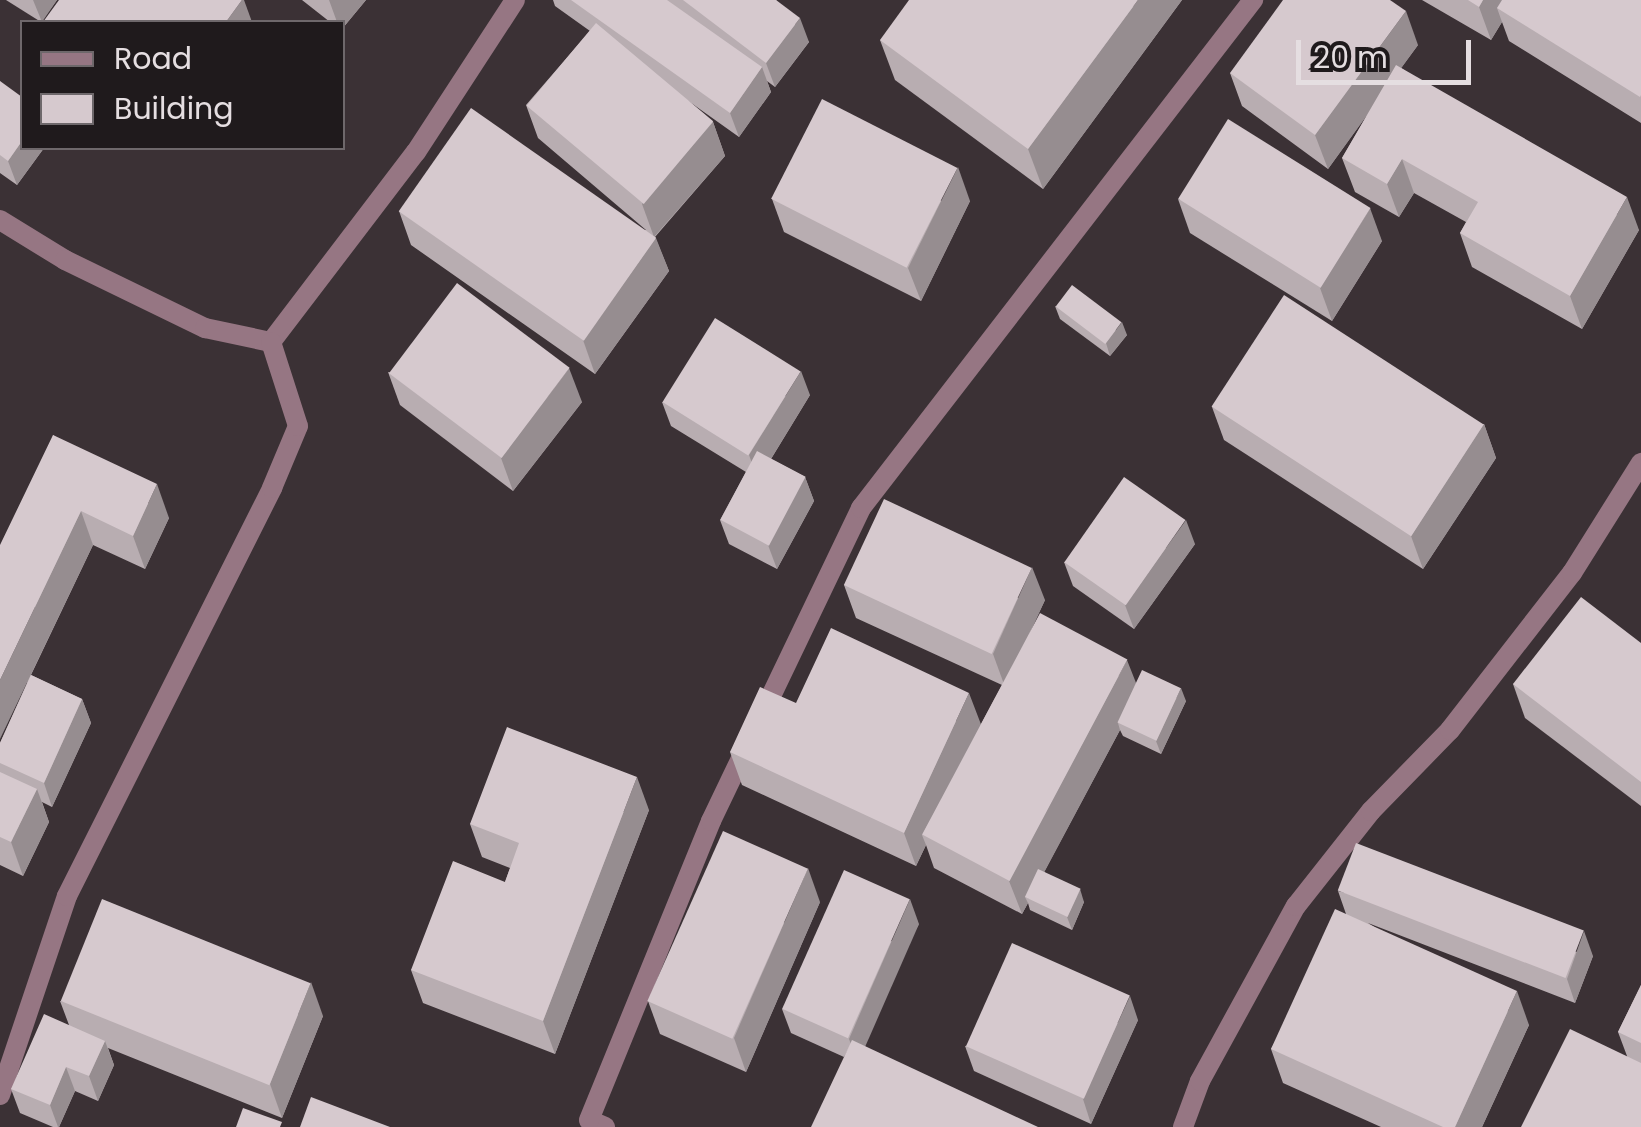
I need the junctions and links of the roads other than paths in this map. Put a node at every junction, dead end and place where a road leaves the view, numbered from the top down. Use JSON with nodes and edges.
{"nodes":[{"id":1,"x":515,"y":0,"type":"edge"},
{"id":2,"x":1252,"y":0,"type":"edge"},
{"id":3,"x":0,"y":220,"type":"edge"},
{"id":4,"x":271,"y":342,"type":"junction"},
{"id":5,"x":1641,"y":464,"type":"edge"},
{"id":6,"x":0,"y":1095,"type":"edge"},
{"id":7,"x":605,"y":1127,"type":"edge"},
{"id":8,"x":1183,"y":1127,"type":"edge"}],
"edges":[{"from":1,"to":4,"type":"street"},
{"from":2,"to":7,"type":"street"},
{"from":3,"to":4,"type":"street"},
{"from":4,"to":6,"type":"street"},
{"from":5,"to":8,"type":"street"}]}
